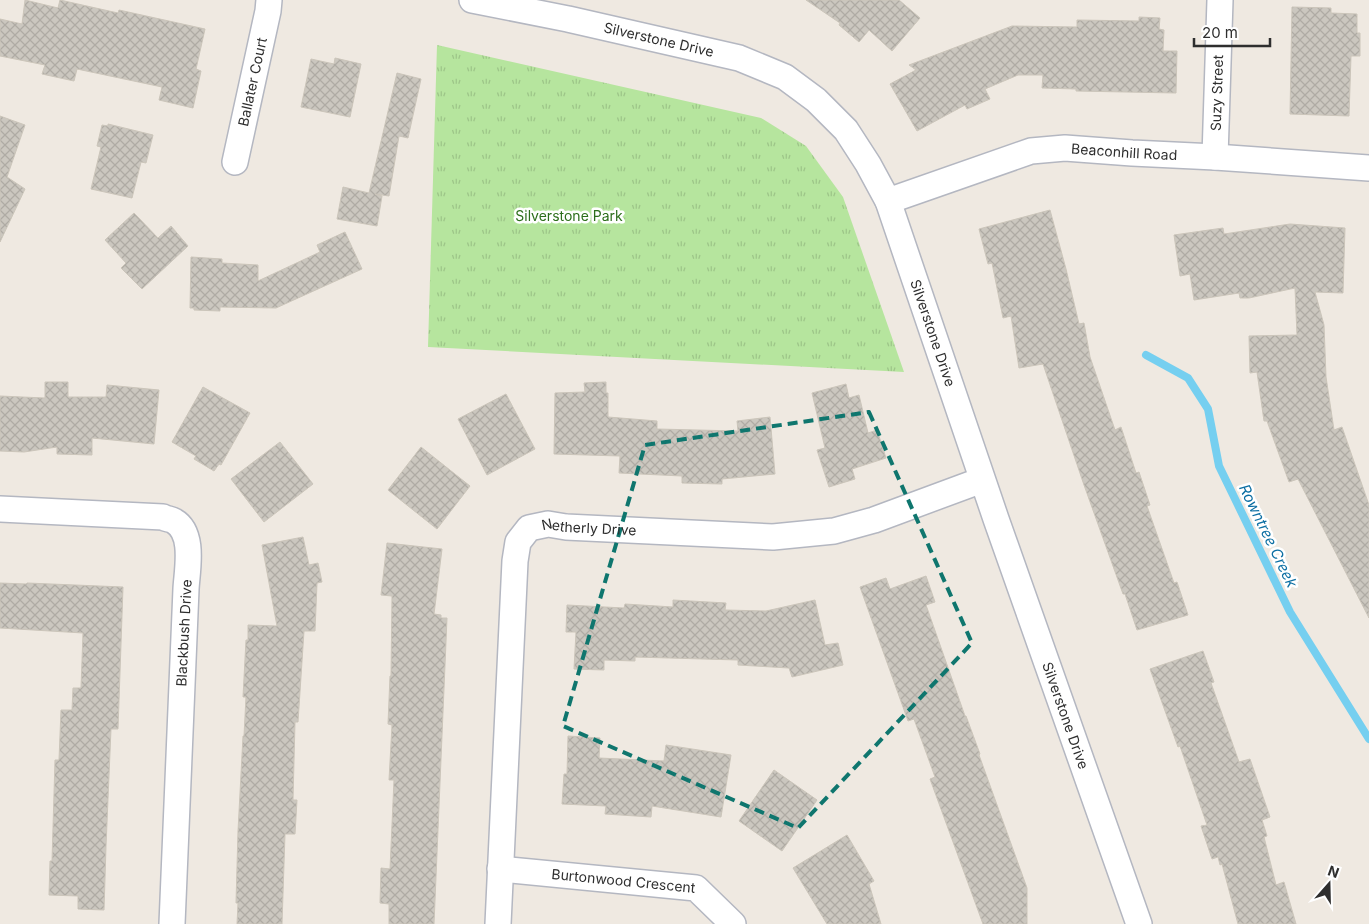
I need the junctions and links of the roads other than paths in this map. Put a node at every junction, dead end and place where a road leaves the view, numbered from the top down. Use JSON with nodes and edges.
{"nodes":[{"id":1,"x":269,"y":0,"type":"edge"},
{"id":2,"x":472,"y":0,"type":"edge"},
{"id":3,"x":1220,"y":0,"type":"edge"},
{"id":4,"x":569,"y":9,"type":"edge"},
{"id":5,"x":1216,"y":156,"type":"junction"},
{"id":6,"x":235,"y":162,"type":"dead end"},
{"id":7,"x":1369,"y":168,"type":"edge"},
{"id":8,"x":888,"y":201,"type":"junction"},
{"id":9,"x":982,"y":480,"type":"junction"},
{"id":10,"x":0,"y":509,"type":"edge"},
{"id":11,"x":500,"y":869,"type":"junction"},
{"id":12,"x":172,"y":924,"type":"edge"},
{"id":13,"x":498,"y":924,"type":"edge"},
{"id":14,"x":733,"y":924,"type":"edge"},
{"id":15,"x":1140,"y":924,"type":"edge"}],
"edges":[{"from":1,"to":6,"type":"street","name":"Ballater Court"},
{"from":2,"to":4,"type":"street","name":"Silverstone Drive"},
{"from":3,"to":5,"type":"street","name":"Suzy Street"},
{"from":4,"to":8,"type":"street","name":"Silverstone Drive"},
{"from":5,"to":7,"type":"street","name":"Beaconhill Road"},
{"from":5,"to":8,"type":"street","name":"Beaconhill Road"},
{"from":8,"to":9,"type":"street","name":"Silverstone Drive"},
{"from":9,"to":11,"type":"street","name":"Netherly Drive"},
{"from":9,"to":15,"type":"street","name":"Silverstone Drive"},
{"from":10,"to":12,"type":"street","name":"Blackbush Drive"},
{"from":11,"to":13,"type":"street","name":"Netherly Drive"},
{"from":11,"to":14,"type":"street","name":"Burtonwood Crescent"}]}
